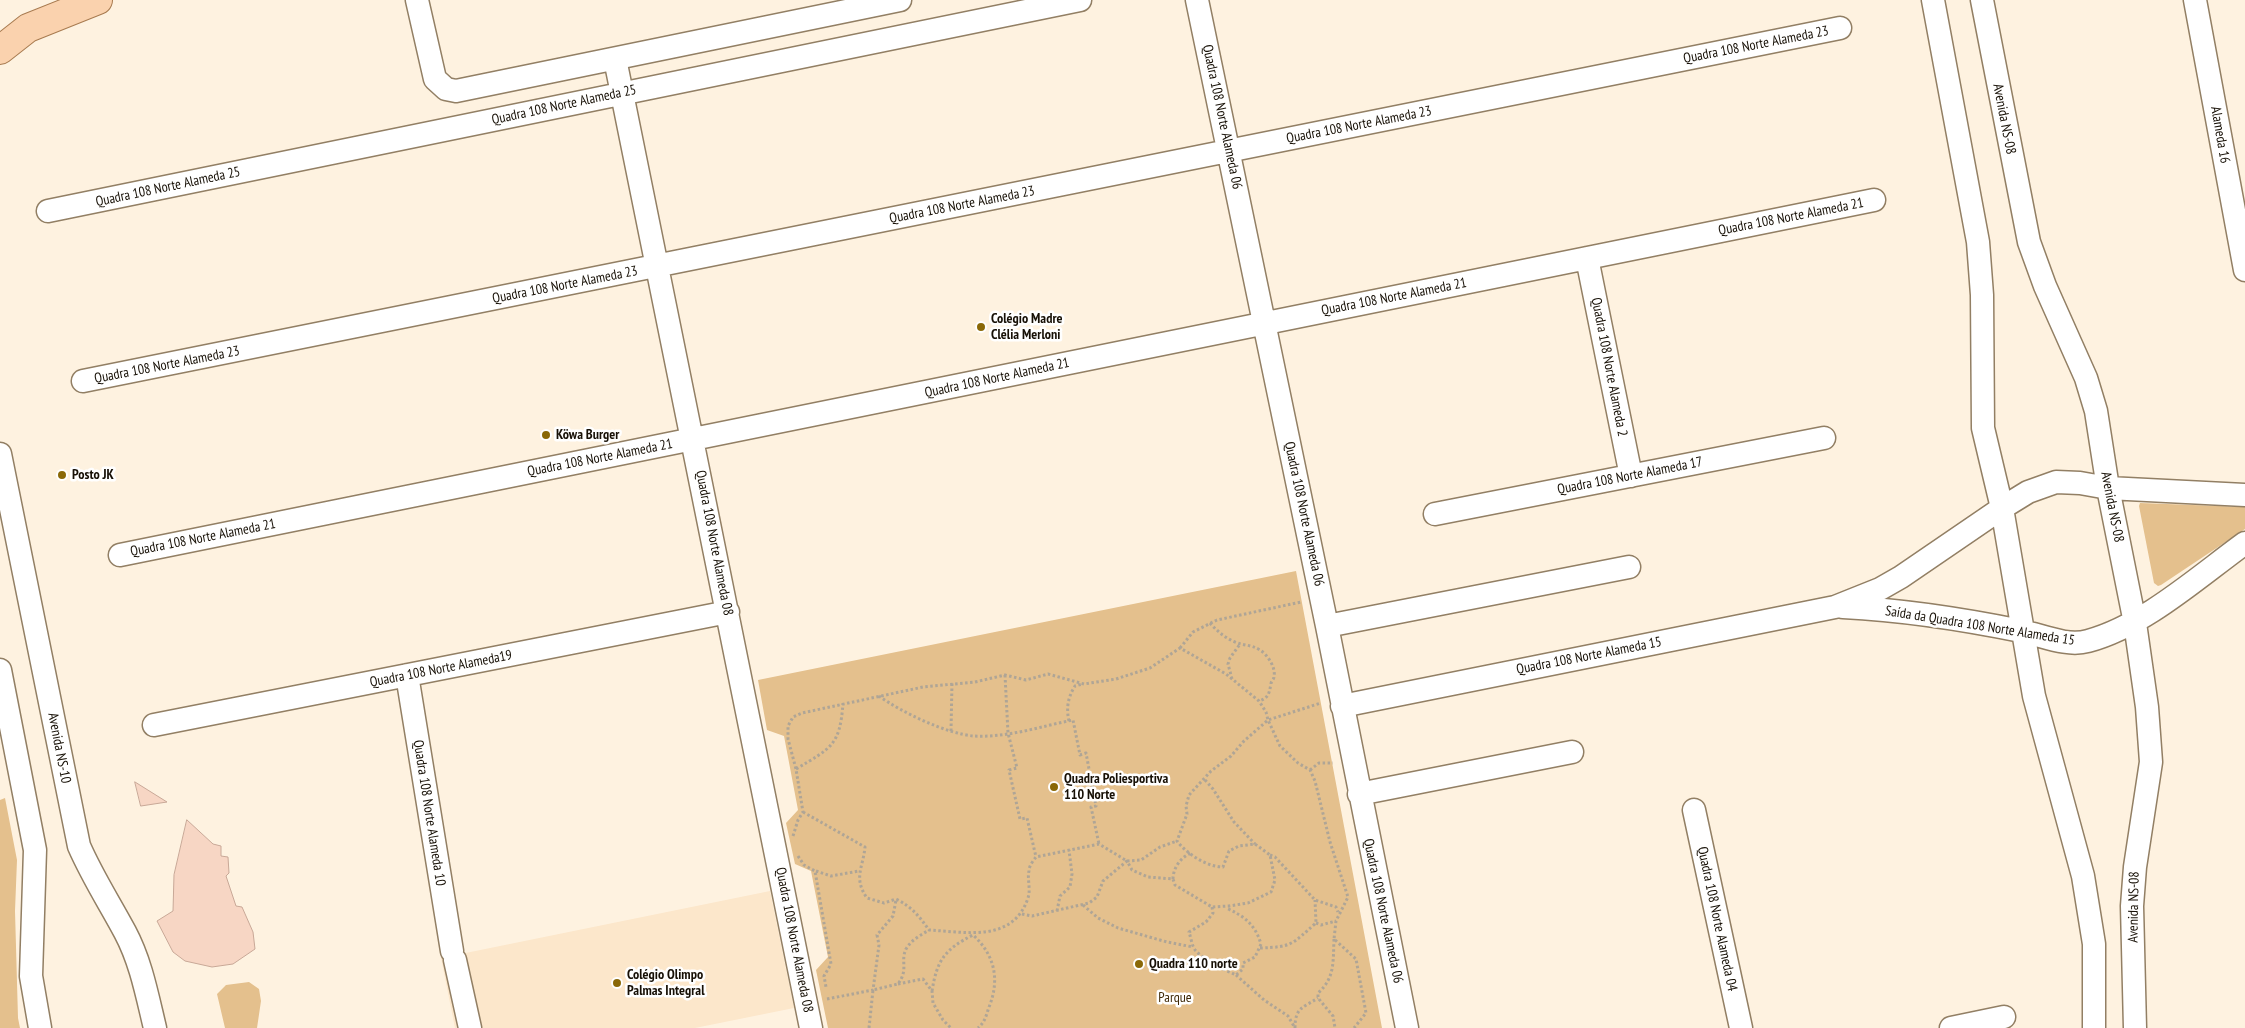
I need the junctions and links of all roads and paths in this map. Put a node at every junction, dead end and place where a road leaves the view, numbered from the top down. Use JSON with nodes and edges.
{"nodes":[{"id":1,"x":98,"y":0,"type":"edge"},
{"id":2,"x":417,"y":0,"type":"edge"},
{"id":3,"x":900,"y":0,"type":"edge"},
{"id":4,"x":1080,"y":0,"type":"edge"},
{"id":5,"x":1197,"y":0,"type":"edge"},
{"id":6,"x":1933,"y":0,"type":"edge"},
{"id":7,"x":1982,"y":0,"type":"edge"},
{"id":8,"x":2195,"y":0,"type":"edge"},
{"id":9,"x":1840,"y":28,"type":"dead end"},
{"id":10,"x":0,"y":50,"type":"edge"},
{"id":11,"x":615,"y":59,"type":"junction"},
{"id":12,"x":622,"y":93,"type":"junction"},
{"id":13,"x":1229,"y":151,"type":"junction"},
{"id":14,"x":1874,"y":200,"type":"dead end"},
{"id":15,"x":48,"y":211,"type":"dead end"},
{"id":16,"x":1587,"y":258,"type":"junction"},
{"id":17,"x":658,"y":266,"type":"junction"},
{"id":18,"x":2245,"y":270,"type":"edge"},
{"id":19,"x":1264,"y":323,"type":"junction"},
{"id":20,"x":83,"y":382,"type":"dead end"},
{"id":21,"x":1824,"y":438,"type":"dead end"},
{"id":22,"x":693,"y":440,"type":"junction"},
{"id":23,"x":0,"y":454,"type":"edge"},
{"id":24,"x":1631,"y":476,"type":"junction"},
{"id":25,"x":2108,"y":488,"type":"junction"},
{"id":26,"x":2245,"y":494,"type":"edge"},
{"id":27,"x":2002,"y":508,"type":"junction"},
{"id":28,"x":1435,"y":514,"type":"dead end"},
{"id":29,"x":2245,"y":543,"type":"edge"},
{"id":30,"x":120,"y":555,"type":"dead end"},
{"id":31,"x":1629,"y":567,"type":"dead end"},
{"id":32,"x":1302,"y":601,"type":"dead end"},
{"id":33,"x":1835,"y":606,"type":"junction"},
{"id":34,"x":728,"y":612,"type":"junction"},
{"id":35,"x":1210,"y":623,"type":"junction"},
{"id":36,"x":2135,"y":623,"type":"junction"},
{"id":37,"x":1327,"y":626,"type":"junction"},
{"id":38,"x":2023,"y":631,"type":"junction"},
{"id":39,"x":1240,"y":644,"type":"junction"},
{"id":40,"x":1180,"y":648,"type":"junction"},
{"id":41,"x":0,"y":670,"type":"edge"},
{"id":42,"x":407,"y":675,"type":"junction"},
{"id":43,"x":1005,"y":675,"type":"junction"},
{"id":44,"x":1232,"y":680,"type":"junction"},
{"id":45,"x":952,"y":683,"type":"junction"},
{"id":46,"x":1084,"y":684,"type":"junction"},
{"id":47,"x":878,"y":696,"type":"junction"},
{"id":48,"x":1259,"y":701,"type":"junction"},
{"id":49,"x":843,"y":703,"type":"junction"},
{"id":50,"x":1332,"y":705,"type":"junction"},
{"id":51,"x":1268,"y":720,"type":"junction"},
{"id":52,"x":1069,"y":721,"type":"junction"},
{"id":53,"x":154,"y":726,"type":"dead end"},
{"id":54,"x":951,"y":731,"type":"junction"},
{"id":55,"x":1008,"y":733,"type":"junction"},
{"id":56,"x":1572,"y":752,"type":"dead end"},
{"id":57,"x":1333,"y":763,"type":"dead end"},
{"id":58,"x":796,"y":769,"type":"junction"},
{"id":59,"x":1310,"y":770,"type":"junction"},
{"id":60,"x":1205,"y":780,"type":"junction"},
{"id":61,"x":1359,"y":794,"type":"junction"},
{"id":62,"x":1694,"y":810,"type":"dead end"},
{"id":63,"x":803,"y":812,"type":"junction"},
{"id":64,"x":1177,"y":841,"type":"junction"},
{"id":65,"x":795,"y":844,"type":"dead end"},
{"id":66,"x":1100,"y":844,"type":"junction"},
{"id":67,"x":1255,"y":844,"type":"junction"},
{"id":68,"x":796,"y":850,"type":"dead end"},
{"id":69,"x":1069,"y":850,"type":"junction"},
{"id":70,"x":1191,"y":853,"type":"junction"},
{"id":71,"x":1270,"y":854,"type":"junction"},
{"id":72,"x":1036,"y":857,"type":"junction"},
{"id":73,"x":1127,"y":861,"type":"junction"},
{"id":74,"x":815,"y":870,"type":"junction"},
{"id":75,"x":859,"y":871,"type":"junction"},
{"id":76,"x":1173,"y":879,"type":"junction"},
{"id":77,"x":896,"y":899,"type":"junction"},
{"id":78,"x":1315,"y":900,"type":"junction"},
{"id":79,"x":1083,"y":905,"type":"junction"},
{"id":80,"x":1212,"y":907,"type":"junction"},
{"id":81,"x":1224,"y":907,"type":"junction"},
{"id":82,"x":1057,"y":910,"type":"junction"},
{"id":83,"x":1339,"y":912,"type":"junction"},
{"id":84,"x":1022,"y":914,"type":"junction"},
{"id":85,"x":1336,"y":921,"type":"junction"},
{"id":86,"x":1316,"y":923,"type":"junction"},
{"id":87,"x":929,"y":930,"type":"junction"},
{"id":88,"x":973,"y":934,"type":"junction"},
{"id":89,"x":1334,"y":939,"type":"junction"},
{"id":90,"x":1194,"y":947,"type":"junction"},
{"id":91,"x":1260,"y":948,"type":"junction"},
{"id":92,"x":1236,"y":976,"type":"junction"},
{"id":93,"x":898,"y":984,"type":"junction"},
{"id":94,"x":873,"y":990,"type":"junction"},
{"id":95,"x":932,"y":991,"type":"junction"},
{"id":96,"x":1318,"y":998,"type":"junction"},
{"id":97,"x":827,"y":999,"type":"junction"},
{"id":98,"x":828,"y":1008,"type":"dead end"},
{"id":99,"x":2004,"y":1017,"type":"dead end"},
{"id":100,"x":40,"y":1028,"type":"edge"},
{"id":101,"x":155,"y":1028,"type":"edge"},
{"id":102,"x":470,"y":1028,"type":"edge"},
{"id":103,"x":811,"y":1028,"type":"edge"},
{"id":104,"x":869,"y":1028,"type":"edge"},
{"id":105,"x":952,"y":1028,"type":"edge"},
{"id":106,"x":978,"y":1028,"type":"edge"},
{"id":107,"x":1295,"y":1028,"type":"edge"},
{"id":108,"x":1335,"y":1028,"type":"edge"},
{"id":109,"x":1354,"y":1028,"type":"edge"},
{"id":110,"x":1407,"y":1028,"type":"edge"},
{"id":111,"x":1741,"y":1028,"type":"edge"},
{"id":112,"x":1951,"y":1028,"type":"edge"},
{"id":113,"x":2094,"y":1028,"type":"edge"},
{"id":114,"x":2136,"y":1028,"type":"edge"}],
"edges":[{"from":1,"to":10,"type":"main road"},
{"from":2,"to":11,"type":"street"},
{"from":3,"to":11,"type":"street"},
{"from":4,"to":12,"type":"street","name":"Quadra 108 Norte Alameda 25"},
{"from":5,"to":13,"type":"street","name":"Quadra 108 Norte Alameda 06"},
{"from":6,"to":27,"type":"street"},
{"from":7,"to":25,"type":"street","name":"Avenida NS-08"},
{"from":8,"to":18,"type":"street","name":"Alameda 16"},
{"from":9,"to":13,"type":"street","name":"Quadra 108 Norte Alameda 23"},
{"from":11,"to":12,"type":"street","name":"Quadra 108 Norte Alameda 08"},
{"from":12,"to":15,"type":"street","name":"Quadra 108 Norte Alameda 25"},
{"from":12,"to":17,"type":"street","name":"Quadra 108 Norte Alameda 08"},
{"from":13,"to":17,"type":"street","name":"Quadra 108 Norte Alameda 23"},
{"from":13,"to":19,"type":"street","name":"Quadra 108 Norte Alameda 06"},
{"from":14,"to":16,"type":"street","name":"Quadra 108 Norte Alameda 21"},
{"from":16,"to":19,"type":"street","name":"Quadra 108 Norte Alameda 21"},
{"from":16,"to":24,"type":"street","name":"Quadra 108 Norte Alameda 2"},
{"from":17,"to":20,"type":"street","name":"Quadra 108 Norte Alameda 23"},
{"from":17,"to":22,"type":"street","name":"Quadra 108 Norte Alameda 08"},
{"from":19,"to":22,"type":"street","name":"Quadra 108 Norte Alameda 21"},
{"from":19,"to":37,"type":"street","name":"Quadra 108 Norte Alameda 06"},
{"from":21,"to":24,"type":"street","name":"Quadra 108 Norte Alameda 17"},
{"from":22,"to":30,"type":"street","name":"Quadra 108 Norte Alameda 21"},
{"from":22,"to":34,"type":"street","name":"Quadra 108 Norte Alameda 08"},
{"from":23,"to":101,"type":"street","name":"Avenida NS-10"},
{"from":24,"to":28,"type":"street","name":"Quadra 108 Norte Alameda 17"},
{"from":25,"to":26,"type":"street"},
{"from":25,"to":27,"type":"street"},
{"from":25,"to":36,"type":"street","name":"Avenida NS-08"},
{"from":27,"to":33,"type":"street"},
{"from":27,"to":38,"type":"street"},
{"from":29,"to":36,"type":"street","name":"Saída da Quadra 108 Norte Alameda 15"},
{"from":31,"to":37,"type":"street"},
{"from":32,"to":35,"type":"path"},
{"from":33,"to":38,"type":"street","name":"Saída da Quadra 108 Norte Alameda 15"},
{"from":33,"to":50,"type":"street","name":"Quadra 108 Norte Alameda 15"},
{"from":34,"to":42,"type":"street","name":"Quadra 108 Norte Alameda19"},
{"from":34,"to":103,"type":"street","name":"Quadra 108 Norte Alameda 08"},
{"from":35,"to":39,"type":"path"},
{"from":35,"to":40,"type":"path"},
{"from":36,"to":38,"type":"street","name":"Saída da Quadra 108 Norte Alameda 15"},
{"from":36,"to":114,"type":"street","name":"Avenida NS-08"},
{"from":37,"to":50,"type":"street","name":"Quadra 108 Norte Alameda 06"},
{"from":38,"to":113,"type":"street"},
{"from":39,"to":44,"type":"path"},
{"from":39,"to":48,"type":"path"},
{"from":40,"to":44,"type":"path"},
{"from":40,"to":46,"type":"path"},
{"from":41,"to":100,"type":"street"},
{"from":42,"to":53,"type":"street","name":"Quadra 108 Norte Alameda19"},
{"from":42,"to":102,"type":"street","name":"Quadra 108 Norte Alameda 10"},
{"from":43,"to":45,"type":"path"},
{"from":43,"to":46,"type":"path"},
{"from":43,"to":55,"type":"path"},
{"from":44,"to":48,"type":"path"},
{"from":45,"to":47,"type":"path"},
{"from":45,"to":54,"type":"path"},
{"from":46,"to":52,"type":"path"},
{"from":47,"to":49,"type":"path"},
{"from":47,"to":54,"type":"path"},
{"from":48,"to":51,"type":"path"},
{"from":49,"to":58,"type":"path"},
{"from":49,"to":58,"type":"path"},
{"from":50,"to":51,"type":"path"},
{"from":50,"to":61,"type":"street","name":"Quadra 108 Norte Alameda 06"},
{"from":51,"to":59,"type":"path"},
{"from":51,"to":60,"type":"path"},
{"from":52,"to":55,"type":"path"},
{"from":52,"to":66,"type":"path"},
{"from":54,"to":55,"type":"path"},
{"from":55,"to":72,"type":"path"},
{"from":56,"to":61,"type":"street"},
{"from":57,"to":59,"type":"path"},
{"from":58,"to":63,"type":"path"},
{"from":59,"to":83,"type":"path"},
{"from":60,"to":64,"type":"path"},
{"from":60,"to":67,"type":"path"},
{"from":61,"to":110,"type":"street","name":"Quadra 108 Norte Alameda 06"},
{"from":62,"to":111,"type":"street","name":"Quadra 108 Norte Alameda 04"},
{"from":63,"to":65,"type":"path"},
{"from":63,"to":75,"type":"path"},
{"from":64,"to":70,"type":"path"},
{"from":64,"to":73,"type":"path"},
{"from":66,"to":69,"type":"path"},
{"from":66,"to":73,"type":"path"},
{"from":67,"to":70,"type":"path"},
{"from":67,"to":71,"type":"path"},
{"from":68,"to":74,"type":"path"},
{"from":69,"to":72,"type":"path"},
{"from":69,"to":82,"type":"path"},
{"from":70,"to":76,"type":"path"},
{"from":71,"to":78,"type":"path"},
{"from":71,"to":81,"type":"path"},
{"from":72,"to":84,"type":"path"},
{"from":73,"to":76,"type":"path"},
{"from":73,"to":79,"type":"path"},
{"from":74,"to":75,"type":"path"},
{"from":74,"to":97,"type":"path"},
{"from":75,"to":77,"type":"path"},
{"from":76,"to":80,"type":"path"},
{"from":77,"to":87,"type":"path"},
{"from":77,"to":94,"type":"path"},
{"from":78,"to":83,"type":"path"},
{"from":78,"to":86,"type":"path"},
{"from":79,"to":82,"type":"path"},
{"from":79,"to":90,"type":"path"},
{"from":80,"to":81,"type":"path"},
{"from":80,"to":90,"type":"path"},
{"from":81,"to":91,"type":"path"},
{"from":82,"to":84,"type":"path"},
{"from":83,"to":85,"type":"path"},
{"from":84,"to":88,"type":"path"},
{"from":85,"to":86,"type":"path"},
{"from":85,"to":89,"type":"path"},
{"from":86,"to":91,"type":"path"},
{"from":87,"to":88,"type":"path"},
{"from":87,"to":93,"type":"path"},
{"from":88,"to":95,"type":"path"},
{"from":88,"to":106,"type":"path"},
{"from":89,"to":96,"type":"path"},
{"from":89,"to":109,"type":"path"},
{"from":90,"to":92,"type":"path"},
{"from":91,"to":92,"type":"path"},
{"from":92,"to":107,"type":"path"},
{"from":93,"to":94,"type":"path"},
{"from":93,"to":95,"type":"path"},
{"from":94,"to":97,"type":"path"},
{"from":94,"to":104,"type":"path"},
{"from":95,"to":105,"type":"path"},
{"from":96,"to":107,"type":"path"},
{"from":96,"to":108,"type":"path"},
{"from":97,"to":98,"type":"path"},
{"from":99,"to":112,"type":"street"}]}
